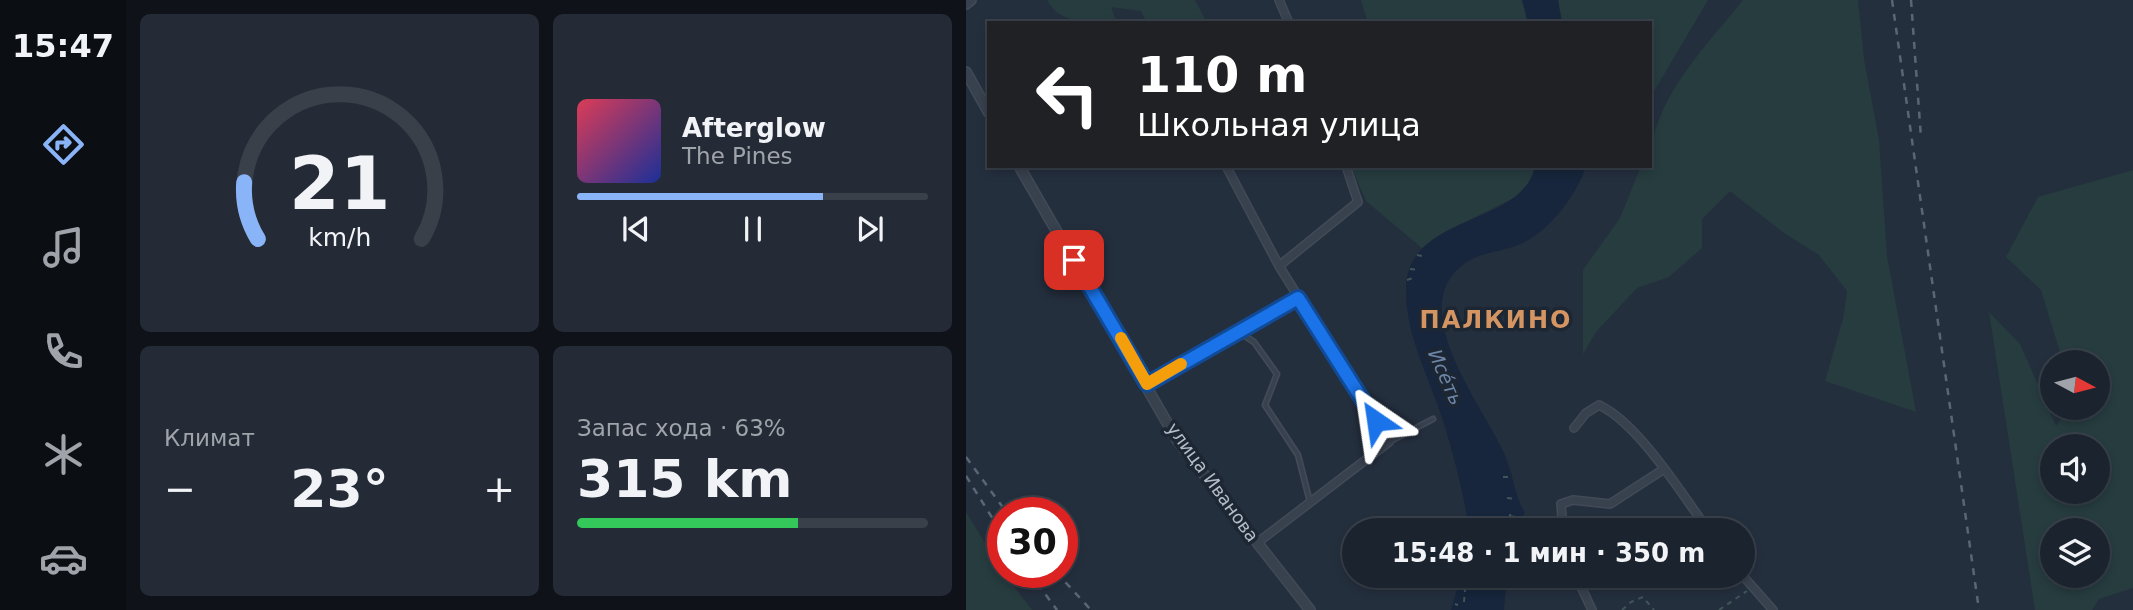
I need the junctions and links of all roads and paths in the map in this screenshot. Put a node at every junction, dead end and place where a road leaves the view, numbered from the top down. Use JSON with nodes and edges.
{"nodes":[{"id":1,"x":971,"y":0,"type":"edge"},
{"id":2,"x":1279,"y":0,"type":"edge"},
{"id":3,"x":966,"y":4,"type":"edge"},
{"id":4,"x":1288,"y":21,"type":"edge"},
{"id":5,"x":966,"y":72,"type":"edge"},
{"id":6,"x":987,"y":109,"type":"edge"},
{"id":7,"x":1020,"y":168,"type":"edge"},
{"id":8,"x":1227,"y":168,"type":"edge"},
{"id":9,"x":1347,"y":168,"type":"edge"},
{"id":10,"x":1417,"y":255,"type":"dead end"},
{"id":11,"x":1422,"y":256,"type":"dead end"},
{"id":12,"x":1279,"y":266,"type":"junction"},
{"id":13,"x":1410,"y":269,"type":"dead end"},
{"id":14,"x":1419,"y":270,"type":"dead end"},
{"id":15,"x":1416,"y":277,"type":"dead end"},
{"id":16,"x":1407,"y":280,"type":"dead end"},
{"id":17,"x":1298,"y":298,"type":"junction"},
{"id":18,"x":1239,"y":332,"type":"junction"},
{"id":19,"x":1147,"y":384,"type":"junction"},
{"id":20,"x":1433,"y":419,"type":"dead end"},
{"id":21,"x":1574,"y":428,"type":"dead end"},
{"id":22,"x":1389,"y":442,"type":"junction"},
{"id":23,"x":1664,"y":469,"type":"junction"},
{"id":24,"x":1503,"y":477,"type":"dead end"},
{"id":25,"x":1512,"y":477,"type":"dead end"},
{"id":26,"x":1507,"y":498,"type":"dead end"},
{"id":27,"x":1517,"y":499,"type":"dead end"},
{"id":28,"x":1310,"y":502,"type":"junction"},
{"id":29,"x":1510,"y":516,"type":"dead end"},
{"id":30,"x":1519,"y":518,"type":"edge"},
{"id":31,"x":1562,"y":518,"type":"edge"},
{"id":32,"x":1699,"y":518,"type":"edge"},
{"id":33,"x":1257,"y":543,"type":"junction"},
{"id":34,"x":1465,"y":588,"type":"edge"},
{"id":35,"x":1582,"y":588,"type":"edge"},
{"id":36,"x":1753,"y":588,"type":"joint"},
{"id":37,"x":1464,"y":602,"type":"dead end"},
{"id":38,"x":1310,"y":610,"type":"edge"},
{"id":39,"x":1592,"y":610,"type":"edge"},
{"id":40,"x":1622,"y":610,"type":"edge"},
{"id":41,"x":1654,"y":610,"type":"edge"},
{"id":42,"x":1719,"y":610,"type":"edge"},
{"id":43,"x":1773,"y":610,"type":"edge"}],
"edges":[{"from":1,"to":3,"type":"street"},
{"from":2,"to":4,"type":"street"},
{"from":5,"to":6,"type":"street"},
{"from":7,"to":19,"type":"street","name":"улица Иванова"},
{"from":8,"to":12,"type":"street"},
{"from":9,"to":12,"type":"street"},
{"from":10,"to":11,"type":"path"},
{"from":12,"to":17,"type":"street"},
{"from":13,"to":14,"type":"path"},
{"from":15,"to":16,"type":"path"},
{"from":17,"to":18,"type":"street"},
{"from":17,"to":22,"type":"street"},
{"from":18,"to":19,"type":"street"},
{"from":18,"to":28,"type":"lane"},
{"from":19,"to":33,"type":"street","name":"улица Иванова"},
{"from":20,"to":22,"type":"lane"},
{"from":21,"to":23,"type":"street"},
{"from":22,"to":28,"type":"street"},
{"from":23,"to":31,"type":"street"},
{"from":23,"to":32,"type":"street"},
{"from":24,"to":25,"type":"path"},
{"from":26,"to":27,"type":"path"},
{"from":28,"to":33,"type":"street"},
{"from":29,"to":30,"type":"path"},
{"from":33,"to":38,"type":"street","name":"улица Иванова"},
{"from":34,"to":37,"type":"path"},
{"from":35,"to":39,"type":"street"},
{"from":36,"to":42,"type":"path"},
{"from":36,"to":43,"type":"street"},
{"from":40,"to":41,"type":"path"}]}
